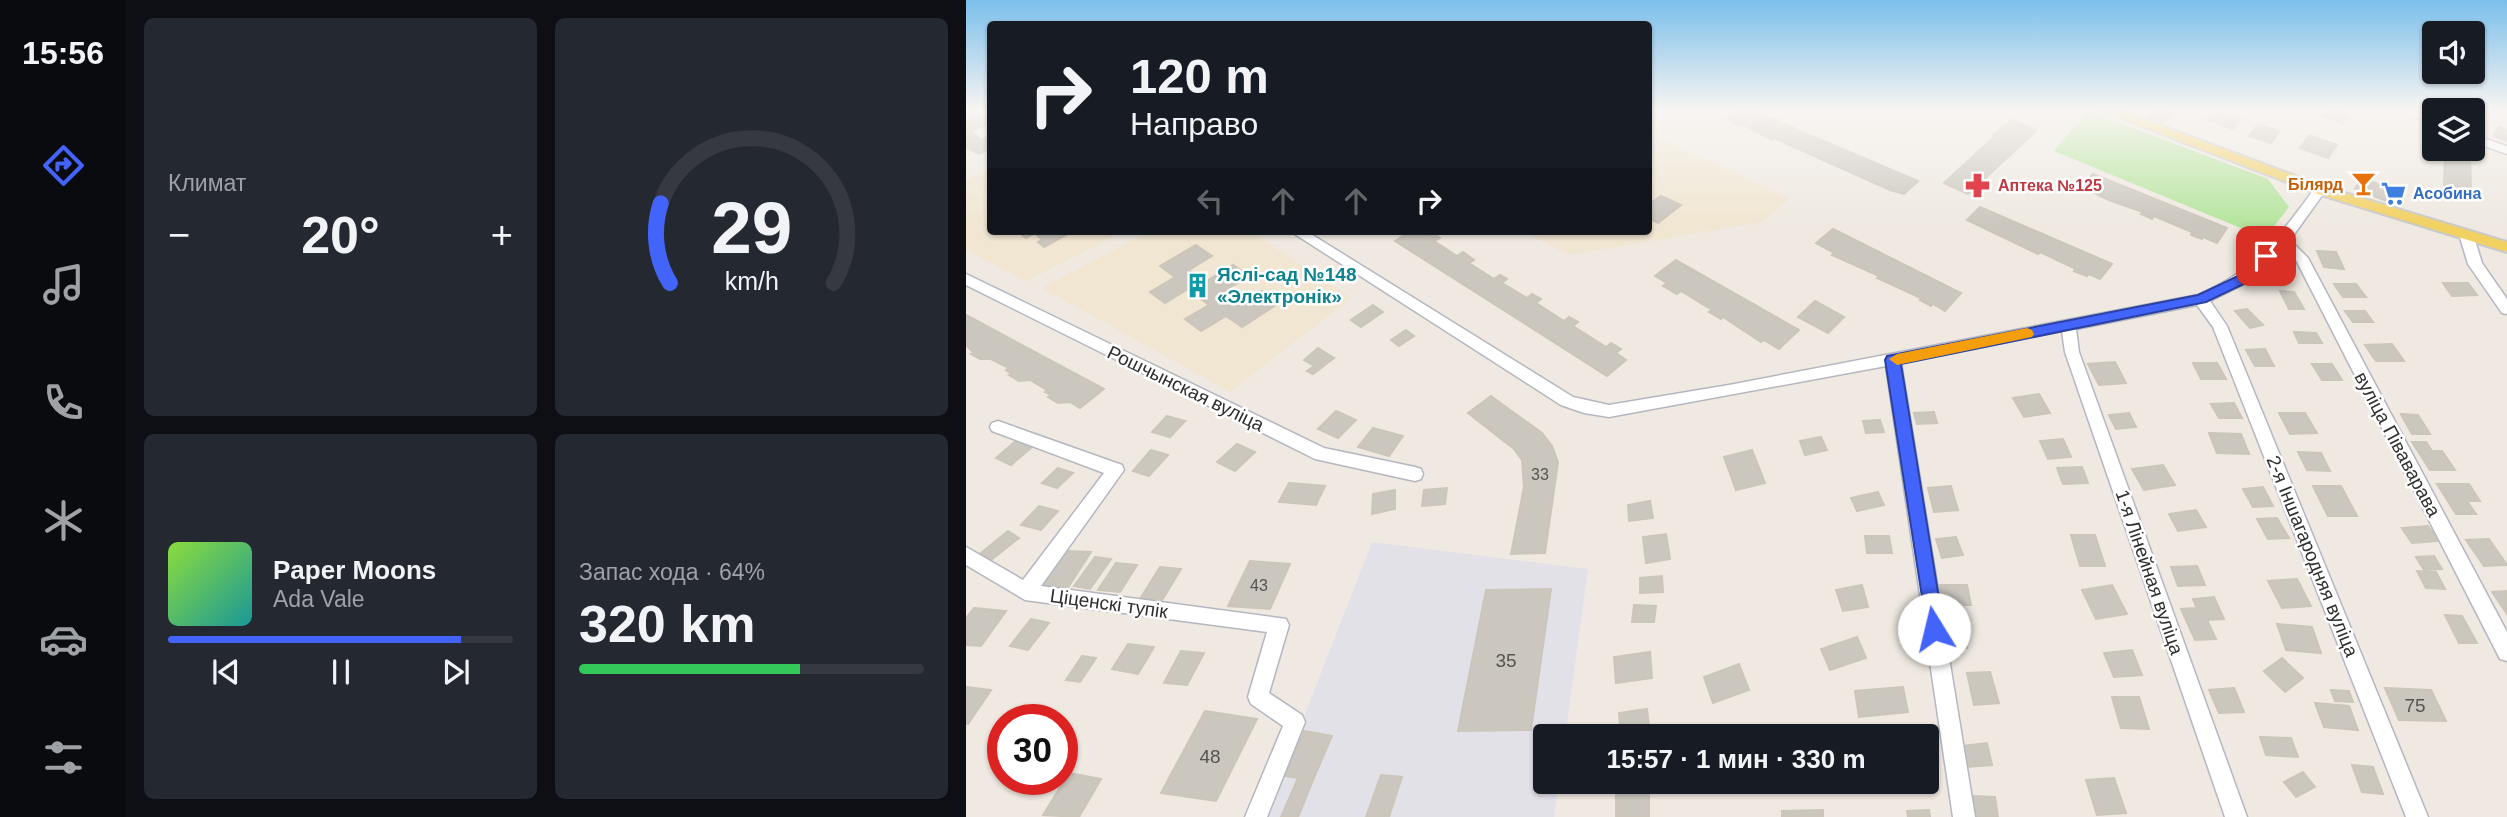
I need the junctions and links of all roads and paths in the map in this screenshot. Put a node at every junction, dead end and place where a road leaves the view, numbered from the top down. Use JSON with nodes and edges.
{"nodes":[{"id":1,"x":2204,"y":147,"type":"edge"},
{"id":2,"x":2320,"y":190,"type":"junction"},
{"id":3,"x":2466,"y":234,"type":"junction"},
{"id":4,"x":1303,"y":235,"type":"edge"},
{"id":5,"x":2282,"y":240,"type":"junction"},
{"id":6,"x":2507,"y":247,"type":"edge"},
{"id":7,"x":966,"y":279,"type":"edge"},
{"id":8,"x":2201,"y":299,"type":"junction"},
{"id":9,"x":2507,"y":309,"type":"edge"},
{"id":10,"x":2068,"y":325,"type":"junction"},
{"id":11,"x":1893,"y":360,"type":"junction"},
{"id":12,"x":998,"y":426,"type":"dead end"},
{"id":13,"x":1415,"y":474,"type":"dead end"},
{"id":14,"x":966,"y":555,"type":"edge"},
{"id":15,"x":1025,"y":592,"type":"junction"},
{"id":16,"x":2507,"y":652,"type":"edge"},
{"id":17,"x":1256,"y":817,"type":"edge"},
{"id":18,"x":1964,"y":817,"type":"edge"},
{"id":19,"x":2236,"y":817,"type":"edge"},
{"id":20,"x":2417,"y":817,"type":"edge"}],
"edges":[{"from":1,"to":2,"type":"main road"},
{"from":2,"to":3,"type":"main road"},
{"from":2,"to":5,"type":"street"},
{"from":3,"to":6,"type":"main road"},
{"from":3,"to":9,"type":"street"},
{"from":4,"to":11,"type":"street"},
{"from":5,"to":8,"type":"street"},
{"from":5,"to":16,"type":"street","name":"вуліца Піваварава"},
{"from":7,"to":13,"type":"street","name":"Рошчынская вуліца"},
{"from":8,"to":10,"type":"street"},
{"from":8,"to":20,"type":"street","name":"2-я Іншагародняя вуліца"},
{"from":10,"to":11,"type":"street"},
{"from":10,"to":19,"type":"street","name":"1-я Лінейная вуліца"},
{"from":11,"to":18,"type":"street"},
{"from":12,"to":15,"type":"street","name":"Ціценскі тупік"},
{"from":14,"to":15,"type":"street","name":"Ціценскі тупік"},
{"from":15,"to":17,"type":"street","name":"Ціценскі тупік"}]}
